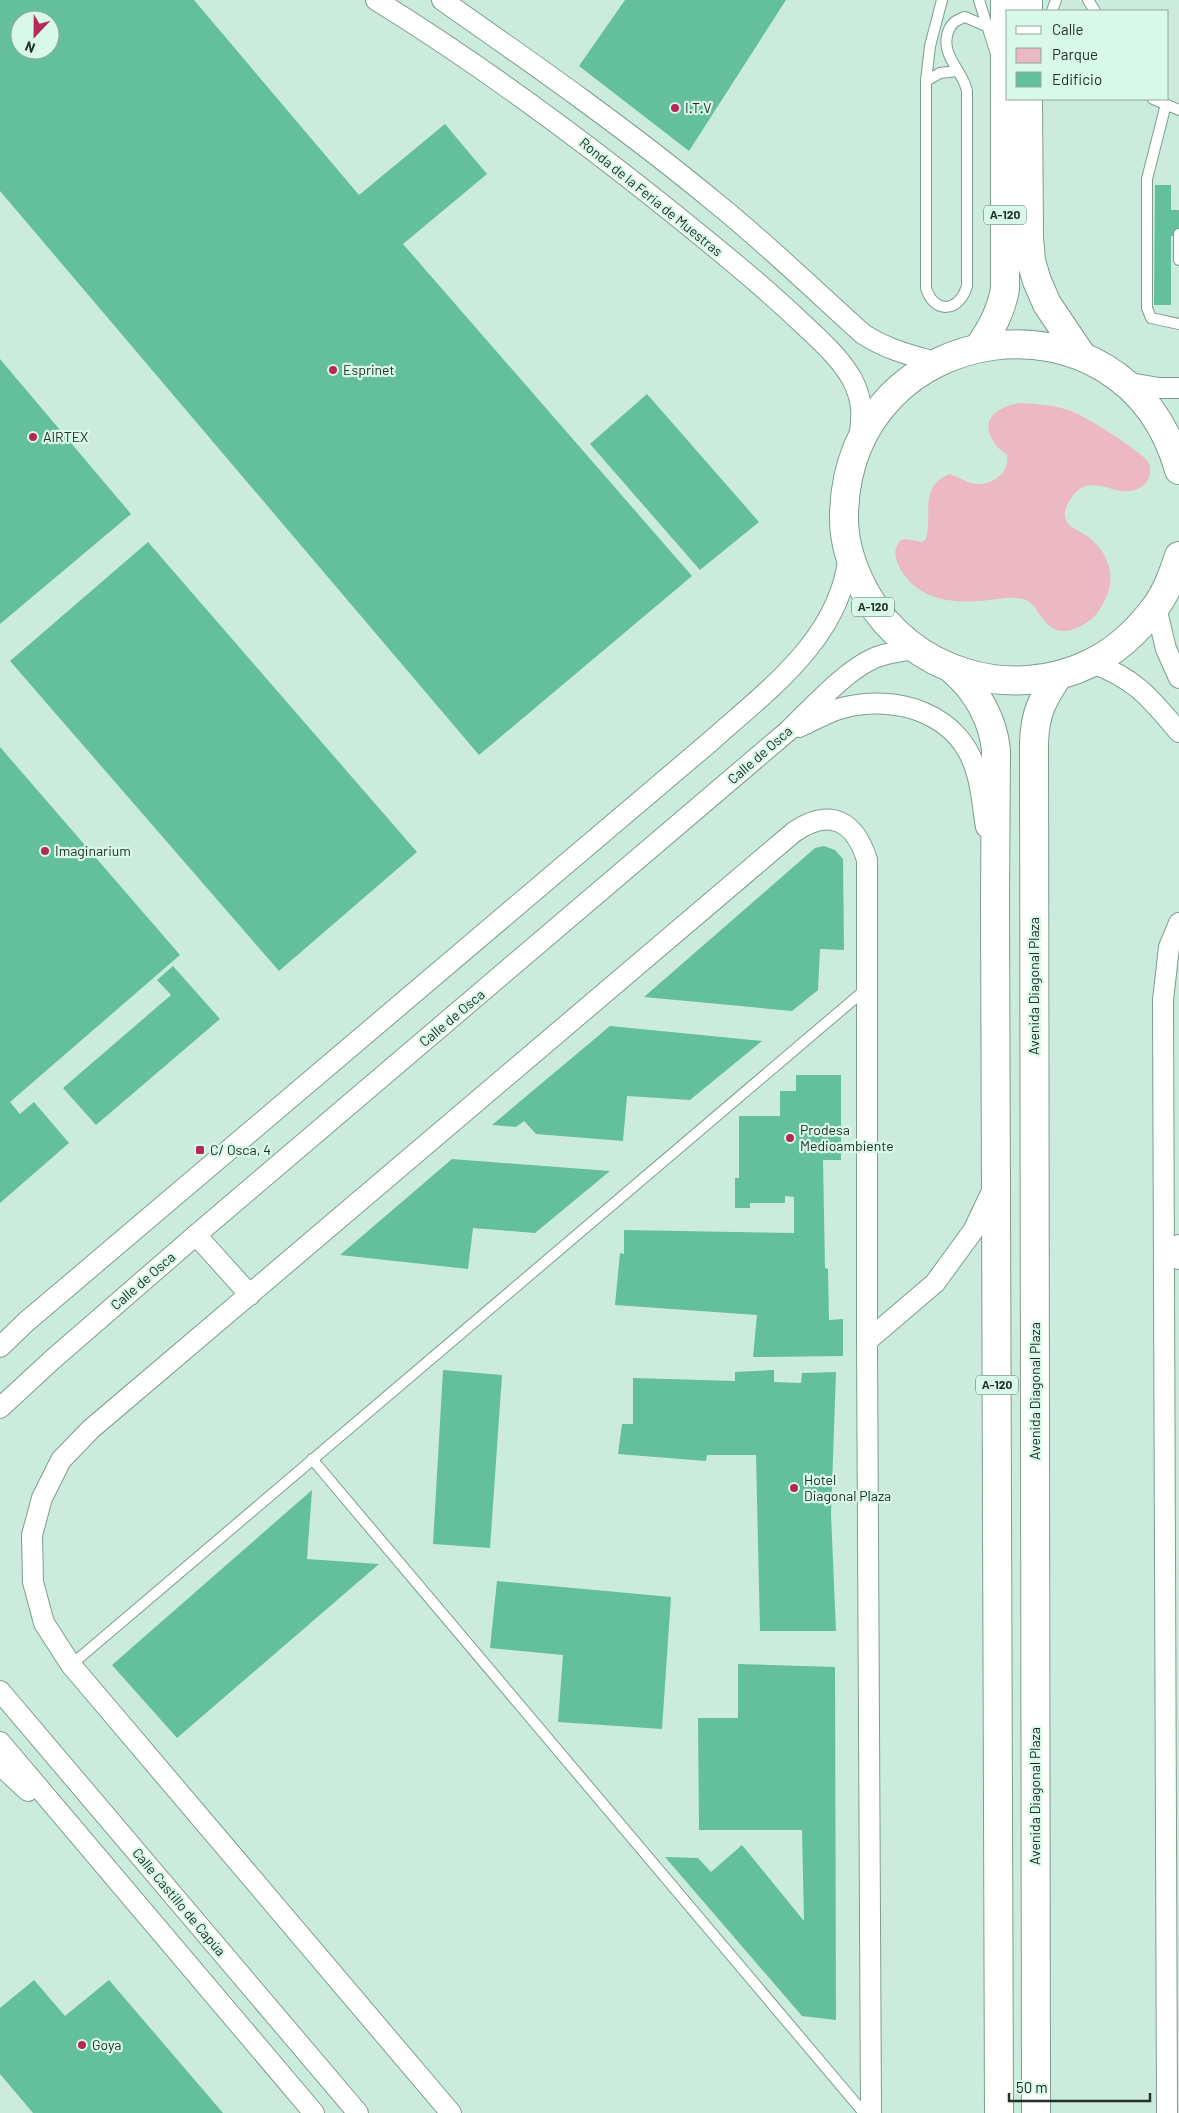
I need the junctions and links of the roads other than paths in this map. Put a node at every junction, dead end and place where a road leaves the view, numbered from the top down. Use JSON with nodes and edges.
{"nodes":[{"id":1,"x":376,"y":0,"type":"edge"},
{"id":2,"x":442,"y":0,"type":"edge"},
{"id":3,"x":942,"y":0,"type":"edge"},
{"id":4,"x":979,"y":0,"type":"edge"},
{"id":5,"x":1005,"y":0,"type":"edge"},
{"id":6,"x":986,"y":26,"type":"junction"},
{"id":7,"x":957,"y":71,"type":"junction"},
{"id":8,"x":1004,"y":77,"type":"junction"},
{"id":9,"x":926,"y":81,"type":"junction"},
{"id":10,"x":1028,"y":100,"type":"edge"},
{"id":11,"x":1155,"y":100,"type":"edge"},
{"id":12,"x":1166,"y":104,"type":"junction"},
{"id":13,"x":1179,"y":110,"type":"edge"},
{"id":14,"x":1179,"y":234,"type":"edge"},
{"id":15,"x":1179,"y":260,"type":"edge"},
{"id":16,"x":1179,"y":324,"type":"edge"},
{"id":17,"x":980,"y":347,"type":"junction"},
{"id":18,"x":1082,"y":356,"type":"junction"},
{"id":19,"x":936,"y":362,"type":"junction"},
{"id":20,"x":1124,"y":382,"type":"junction"},
{"id":21,"x":1179,"y":388,"type":"edge"},
{"id":22,"x":859,"y":443,"type":"junction"},
{"id":23,"x":1179,"y":470,"type":"edge"},
{"id":24,"x":849,"y":554,"type":"junction"},
{"id":25,"x":1179,"y":556,"type":"edge"},
{"id":26,"x":1156,"y":607,"type":"junction"},
{"id":27,"x":914,"y":649,"type":"junction"},
{"id":28,"x":1092,"y":663,"type":"junction"},
{"id":29,"x":954,"y":671,"type":"junction"},
{"id":30,"x":1058,"y":676,"type":"junction"},
{"id":31,"x":1179,"y":678,"type":"edge"},
{"id":32,"x":788,"y":732,"type":"junction"},
{"id":33,"x":1179,"y":732,"type":"edge"},
{"id":34,"x":995,"y":900,"type":"junction"},
{"id":35,"x":1179,"y":923,"type":"edge"},
{"id":36,"x":867,"y":988,"type":"junction"},
{"id":37,"x":996,"y":1183,"type":"junction"},
{"id":38,"x":1164,"y":1199,"type":"junction"},
{"id":39,"x":1179,"y":1221,"type":"edge"},
{"id":40,"x":196,"y":1235,"type":"junction"},
{"id":41,"x":1174,"y":1252,"type":"edge"},
{"id":42,"x":1172,"y":1290,"type":"edge"},
{"id":43,"x":250,"y":1295,"type":"junction"},
{"id":44,"x":26,"y":1322,"type":"junction"},
{"id":45,"x":0,"y":1331,"type":"edge"},
{"id":46,"x":867,"y":1341,"type":"junction"},
{"id":47,"x":0,"y":1347,"type":"edge"},
{"id":48,"x":0,"y":1408,"type":"edge"},
{"id":49,"x":312,"y":1459,"type":"junction"},
{"id":50,"x":71,"y":1665,"type":"junction"},
{"id":51,"x":0,"y":1691,"type":"edge"},
{"id":52,"x":0,"y":1742,"type":"edge"},
{"id":53,"x":0,"y":1765,"type":"edge"},
{"id":54,"x":85,"y":1842,"type":"junction"},
{"id":55,"x":314,"y":2113,"type":"edge"},
{"id":56,"x":358,"y":2113,"type":"edge"},
{"id":57,"x":451,"y":2113,"type":"edge"},
{"id":58,"x":864,"y":2113,"type":"edge"},
{"id":59,"x":871,"y":2113,"type":"edge"},
{"id":60,"x":999,"y":2113,"type":"edge"},
{"id":61,"x":1036,"y":2113,"type":"edge"},
{"id":62,"x":1166,"y":2113,"type":"edge"}],
"edges":[{"from":1,"to":22,"type":"street","name":"Ronda de la Feria de Muestras"},
{"from":2,"to":19,"type":"street"},
{"from":3,"to":9,"type":"lane"},
{"from":4,"to":6,"type":"lane"},
{"from":5,"to":8,"type":"main road","number":"A-120"},
{"from":6,"to":7,"type":"lane"},
{"from":6,"to":8,"type":"lane"},
{"from":7,"to":9,"type":"lane"},
{"from":7,"to":9,"type":"lane"},
{"from":8,"to":17,"type":"main road","number":"A-120"},
{"from":10,"to":18,"type":"main road","number":"A-120"},
{"from":11,"to":12,"type":"lane"},
{"from":12,"to":13,"type":"lane"},
{"from":12,"to":16,"type":"lane"},
{"from":14,"to":15,"type":"lane"},
{"from":17,"to":18,"type":"main road","number":"A-120"},
{"from":17,"to":19,"type":"main road","number":"A-120"},
{"from":18,"to":20,"type":"main road","number":"A-120"},
{"from":19,"to":22,"type":"main road","number":"A-120"},
{"from":20,"to":21,"type":"street"},
{"from":20,"to":23,"type":"main road","number":"A-120"},
{"from":22,"to":24,"type":"main road","number":"A-120"},
{"from":24,"to":27,"type":"main road","number":"A-120"},
{"from":24,"to":44,"type":"street"},
{"from":25,"to":26,"type":"main road","number":"A-120"},
{"from":26,"to":28,"type":"main road","number":"A-120"},
{"from":26,"to":31,"type":"street"},
{"from":27,"to":29,"type":"main road","number":"A-120"},
{"from":27,"to":32,"type":"street","name":"Calle de Osca"},
{"from":28,"to":30,"type":"main road","number":"A-120"},
{"from":28,"to":33,"type":"street"},
{"from":29,"to":30,"type":"main road","number":"A-120"},
{"from":29,"to":34,"type":"main road","number":"A-120"},
{"from":30,"to":61,"type":"main road","name":"Avenida Diagonal Plaza","number":"A-120"},
{"from":32,"to":34,"type":"street"},
{"from":32,"to":40,"type":"street","name":"Calle de Osca"},
{"from":34,"to":37,"type":"main road","number":"A-120"},
{"from":35,"to":38,"type":"street"},
{"from":36,"to":43,"type":"street"},
{"from":36,"to":46,"type":"street"},
{"from":36,"to":49,"type":"lane"},
{"from":37,"to":46,"type":"street"},
{"from":37,"to":60,"type":"main road","number":"A-120"},
{"from":38,"to":39,"type":"street"},
{"from":38,"to":41,"type":"street"},
{"from":40,"to":43,"type":"street"},
{"from":40,"to":48,"type":"street","name":"Calle de Osca"},
{"from":41,"to":42,"type":"street"},
{"from":42,"to":62,"type":"street"},
{"from":43,"to":50,"type":"street"},
{"from":44,"to":45,"type":"street"},
{"from":44,"to":47,"type":"street"},
{"from":46,"to":59,"type":"street"},
{"from":49,"to":50,"type":"lane"},
{"from":49,"to":58,"type":"lane"},
{"from":50,"to":57,"type":"street"},
{"from":51,"to":56,"type":"street","name":"Calle Castillo de Capúa"},
{"from":52,"to":54,"type":"street"},
{"from":53,"to":54,"type":"street"},
{"from":54,"to":55,"type":"street"}]}
